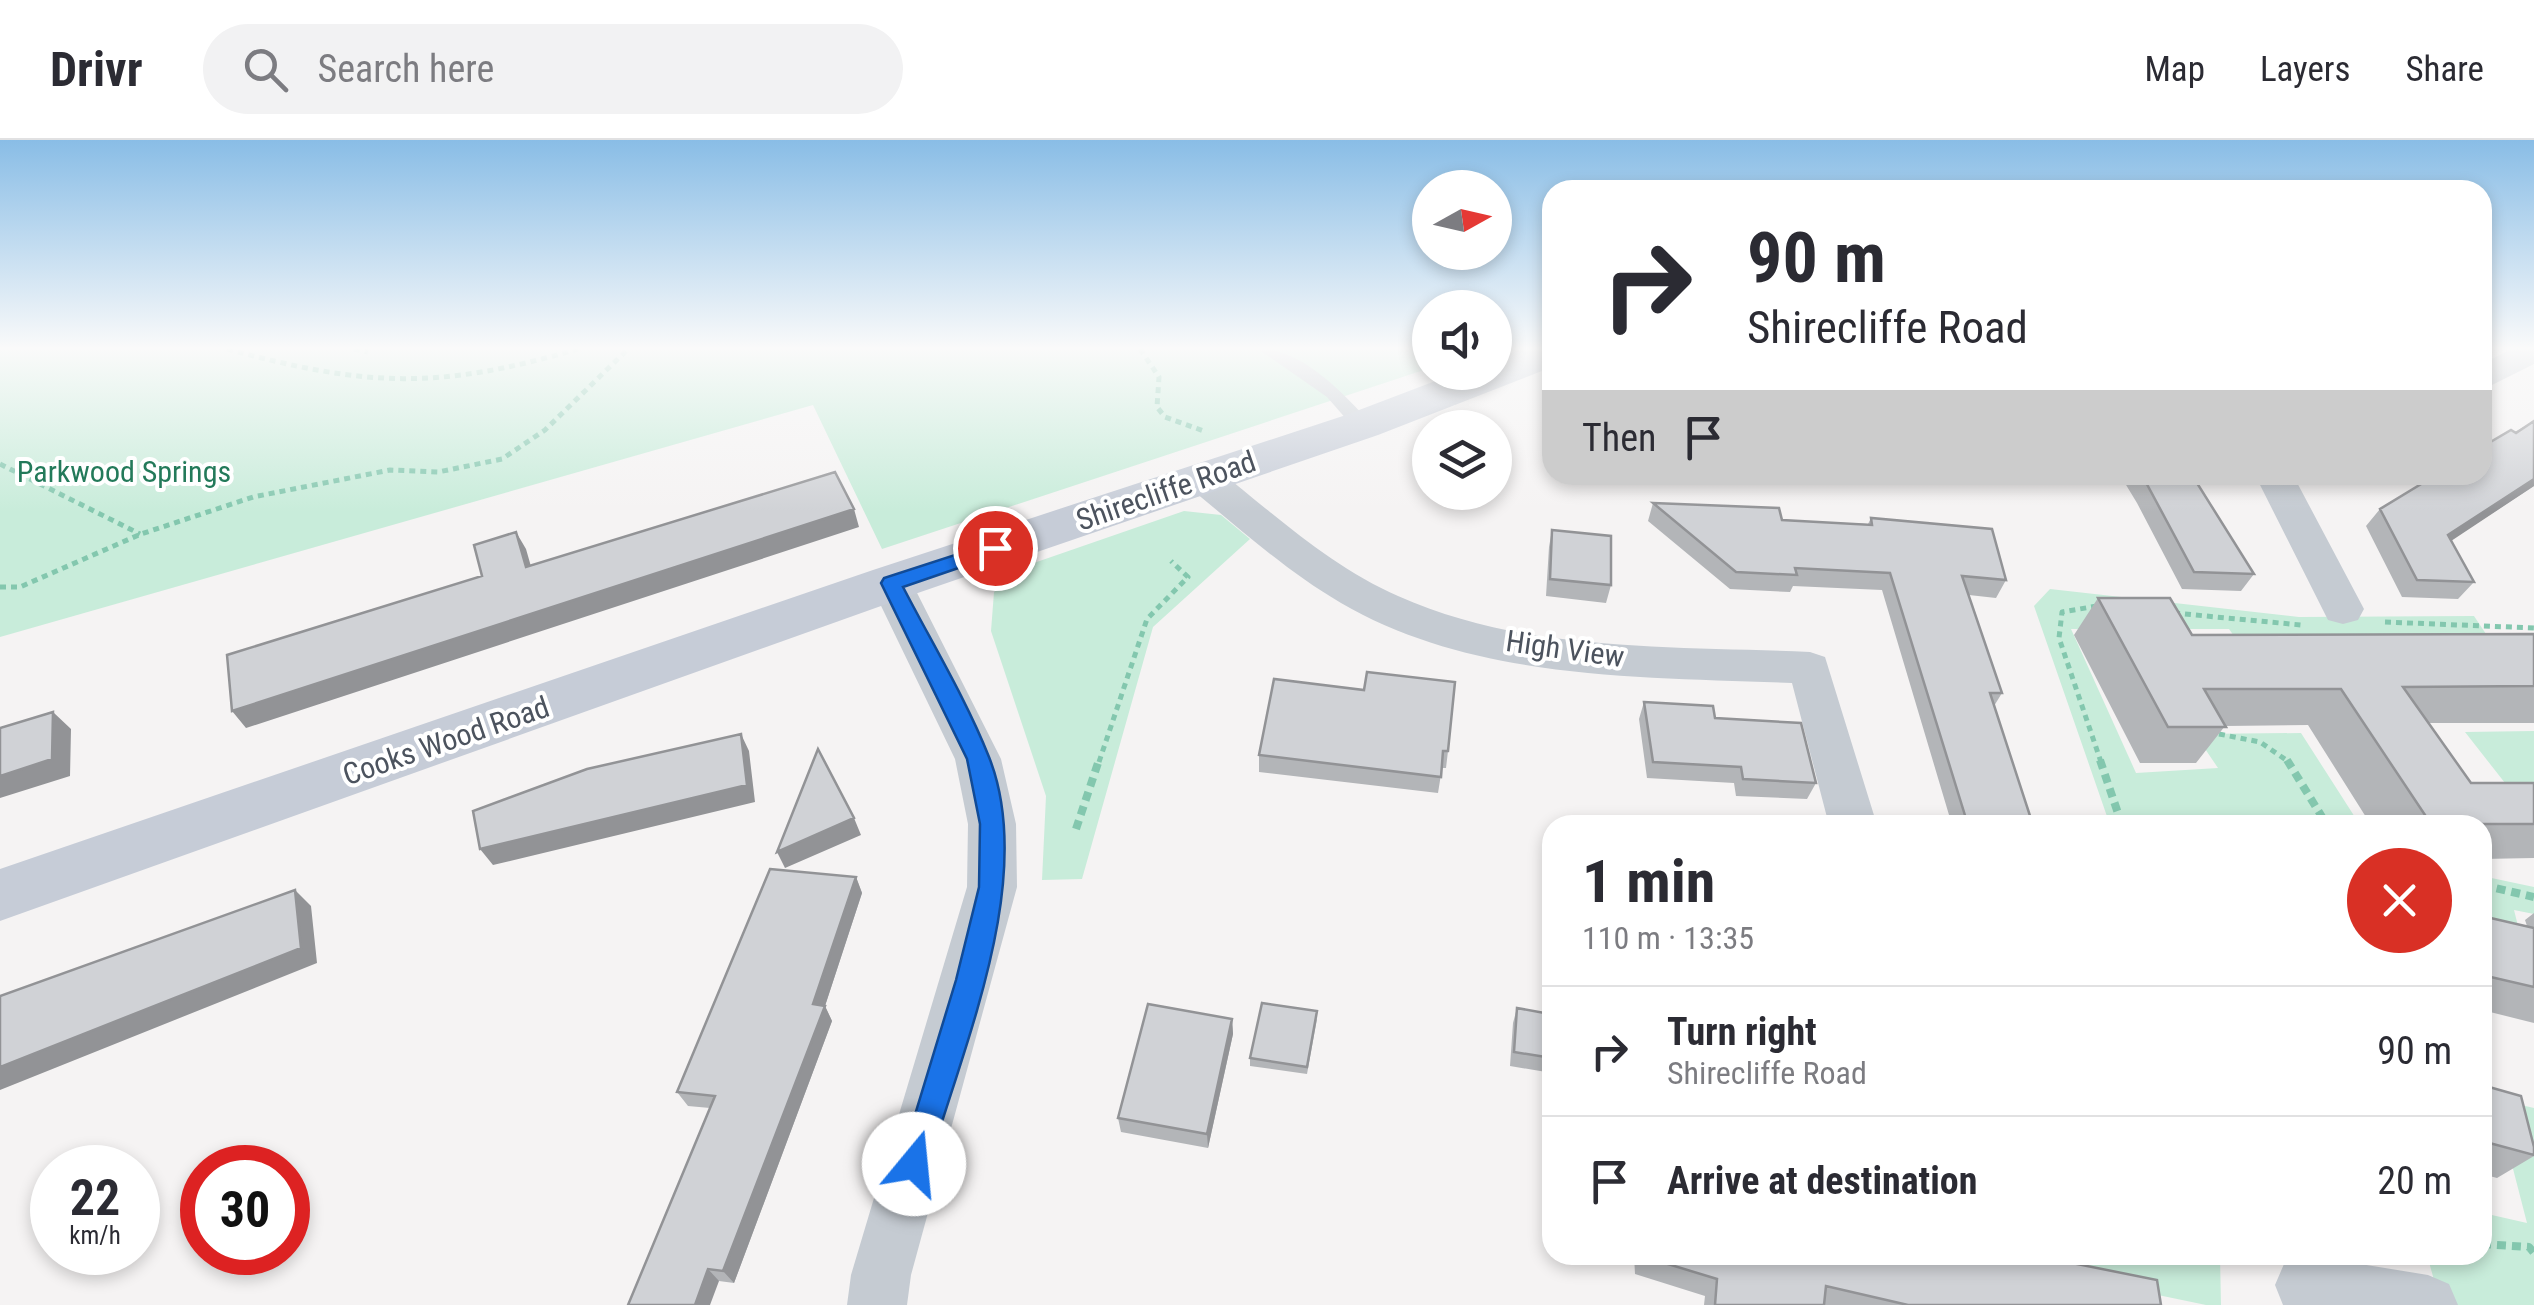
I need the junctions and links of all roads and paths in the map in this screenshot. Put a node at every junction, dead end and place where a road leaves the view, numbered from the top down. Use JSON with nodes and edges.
{"nodes":[{"id":1,"x":572,"y":403,"type":"edge"},
{"id":2,"x":1157,"y":403,"type":"edge"},
{"id":3,"x":1343,"y":403,"type":"edge"},
{"id":4,"x":1418,"y":403,"type":"edge"},
{"id":5,"x":1362,"y":425,"type":"junction"},
{"id":6,"x":0,"y":464,"type":"edge"},
{"id":7,"x":1224,"y":472,"type":"junction"},
{"id":8,"x":2279,"y":485,"type":"edge"},
{"id":9,"x":141,"y":534,"type":"junction"},
{"id":10,"x":1171,"y":561,"type":"dead end"},
{"id":11,"x":891,"y":583,"type":"junction"},
{"id":12,"x":0,"y":587,"type":"edge"},
{"id":13,"x":2105,"y":607,"type":"edge"},
{"id":14,"x":2343,"y":609,"type":"junction"},
{"id":15,"x":2163,"y":612,"type":"edge"},
{"id":16,"x":2534,"y":628,"type":"edge"},
{"id":17,"x":2220,"y":734,"type":"edge"},
{"id":18,"x":1850,"y":815,"type":"edge"},
{"id":19,"x":2119,"y":815,"type":"edge"},
{"id":20,"x":2321,"y":815,"type":"edge"},
{"id":21,"x":1076,"y":829,"type":"dead end"},
{"id":22,"x":2492,"y":887,"type":"edge"},
{"id":23,"x":0,"y":895,"type":"edge"},
{"id":24,"x":2534,"y":897,"type":"edge"},
{"id":25,"x":2492,"y":1245,"type":"edge"},
{"id":26,"x":2534,"y":1253,"type":"edge"},
{"id":27,"x":2305,"y":1285,"type":"dead end"},
{"id":28,"x":877,"y":1305,"type":"edge"},
{"id":29,"x":2428,"y":1305,"type":"edge"}],
"edges":[{"from":1,"to":9,"type":"path"},
{"from":2,"to":7,"type":"path"},
{"from":3,"to":5,"type":"lane"},
{"from":4,"to":5,"type":"street","name":"Shirecliffe Road"},
{"from":5,"to":7,"type":"street","name":"Shirecliffe Road"},
{"from":6,"to":9,"type":"path"},
{"from":7,"to":11,"type":"street","name":"Shirecliffe Road"},
{"from":7,"to":18,"type":"street","name":"High View"},
{"from":8,"to":14,"type":"street"},
{"from":9,"to":12,"type":"path"},
{"from":10,"to":21,"type":"path"},
{"from":11,"to":23,"type":"street","name":"Cooks Wood Road"},
{"from":11,"to":28,"type":"street"},
{"from":13,"to":19,"type":"path"},
{"from":14,"to":15,"type":"path"},
{"from":14,"to":16,"type":"path"},
{"from":17,"to":20,"type":"path"},
{"from":22,"to":24,"type":"path"},
{"from":25,"to":26,"type":"path"},
{"from":27,"to":29,"type":"street"}]}
